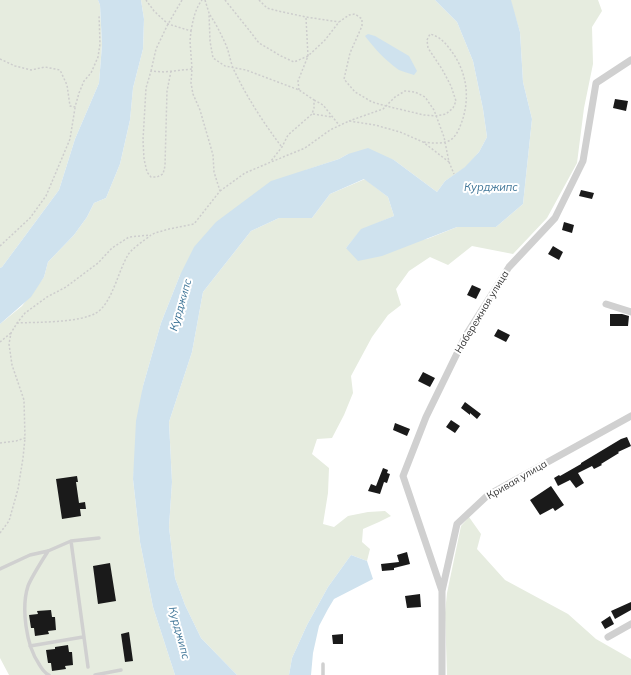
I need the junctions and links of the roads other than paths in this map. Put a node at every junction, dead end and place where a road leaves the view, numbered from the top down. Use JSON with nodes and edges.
{"nodes":[{"id":1,"x":631,"y":60,"type":"edge"},
{"id":2,"x":606,"y":304,"type":"dead end"},
{"id":3,"x":631,"y":312,"type":"edge"},
{"id":4,"x":631,"y":416,"type":"edge"},
{"id":5,"x":99,"y":538,"type":"dead end"},
{"id":6,"x":71,"y":541,"type":"junction"},
{"id":7,"x":48,"y":551,"type":"junction"},
{"id":8,"x":0,"y":569,"type":"edge"},
{"id":9,"x":442,"y":591,"type":"junction"},
{"id":10,"x":631,"y":624,"type":"edge"},
{"id":11,"x":83,"y":637,"type":"junction"},
{"id":12,"x":608,"y":637,"type":"dead end"},
{"id":13,"x":30,"y":646,"type":"junction"},
{"id":14,"x":323,"y":664,"type":"dead end"},
{"id":15,"x":88,"y":667,"type":"dead end"},
{"id":16,"x":120,"y":670,"type":"dead end"},
{"id":17,"x":49,"y":675,"type":"edge"},
{"id":18,"x":95,"y":675,"type":"edge"},
{"id":19,"x":323,"y":675,"type":"edge"},
{"id":20,"x":442,"y":675,"type":"edge"}],
"edges":[{"from":1,"to":9,"type":"street","name":"Набережная улица"},
{"from":2,"to":3,"type":"street"},
{"from":4,"to":9,"type":"street","name":"Кривая улица"},
{"from":5,"to":6,"type":"lane"},
{"from":6,"to":7,"type":"lane"},
{"from":6,"to":11,"type":"lane"},
{"from":7,"to":8,"type":"lane"},
{"from":7,"to":13,"type":"lane"},
{"from":9,"to":20,"type":"street","name":"Кривая улица"},
{"from":10,"to":12,"type":"street"},
{"from":11,"to":13,"type":"lane"},
{"from":11,"to":15,"type":"lane"},
{"from":13,"to":17,"type":"lane"},
{"from":14,"to":19,"type":"lane"},
{"from":16,"to":18,"type":"lane"}]}
